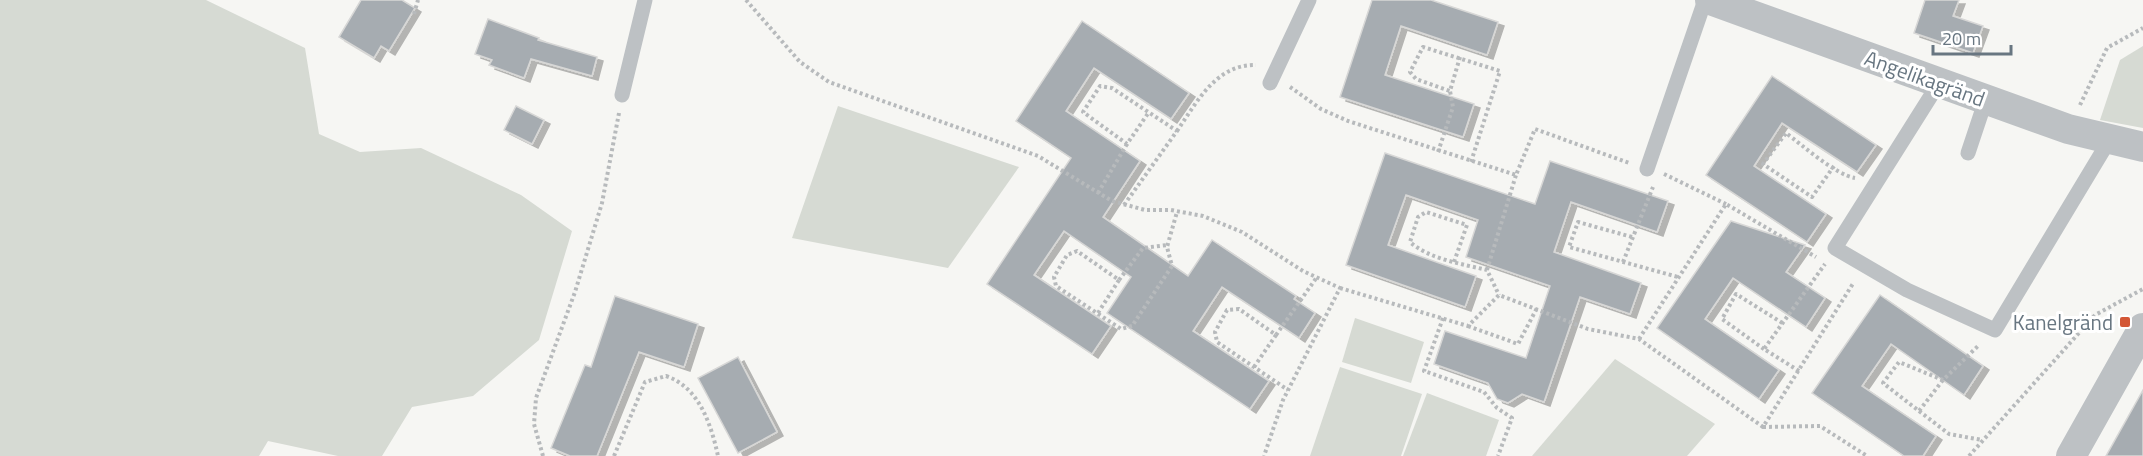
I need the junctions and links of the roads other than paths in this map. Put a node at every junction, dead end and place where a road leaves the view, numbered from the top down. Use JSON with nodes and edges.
{"nodes":[{"id":1,"x":645,"y":0,"type":"edge"},
{"id":2,"x":1309,"y":0,"type":"edge"},
{"id":3,"x":1706,"y":0,"type":"edge"},
{"id":4,"x":1710,"y":0,"type":"edge"},
{"id":5,"x":1271,"y":79,"type":"road end"},
{"id":6,"x":1939,"y":82,"type":"junction"},
{"id":7,"x":622,"y":95,"type":"road end"},
{"id":8,"x":1986,"y":99,"type":"junction"},
{"id":9,"x":2110,"y":139,"type":"junction"},
{"id":10,"x":2143,"y":147,"type":"edge"},
{"id":11,"x":1968,"y":153,"type":"dead end"},
{"id":12,"x":1653,"y":171,"type":"road end"},
{"id":13,"x":2143,"y":328,"type":"edge"},
{"id":14,"x":2071,"y":456,"type":"edge"}],
"edges":[{"from":1,"to":7,"type":"lane"},
{"from":2,"to":5,"type":"lane"},
{"from":3,"to":12,"type":"lane"},
{"from":4,"to":6,"type":"street","name":"Angelikagränd"},
{"from":6,"to":8,"type":"street","name":"Angelikagränd"},
{"from":6,"to":9,"type":"lane"},
{"from":8,"to":9,"type":"street","name":"Angelikagränd"},
{"from":8,"to":11,"type":"lane"},
{"from":9,"to":10,"type":"street","name":"Angelikagränd"},
{"from":13,"to":14,"type":"street"}]}
